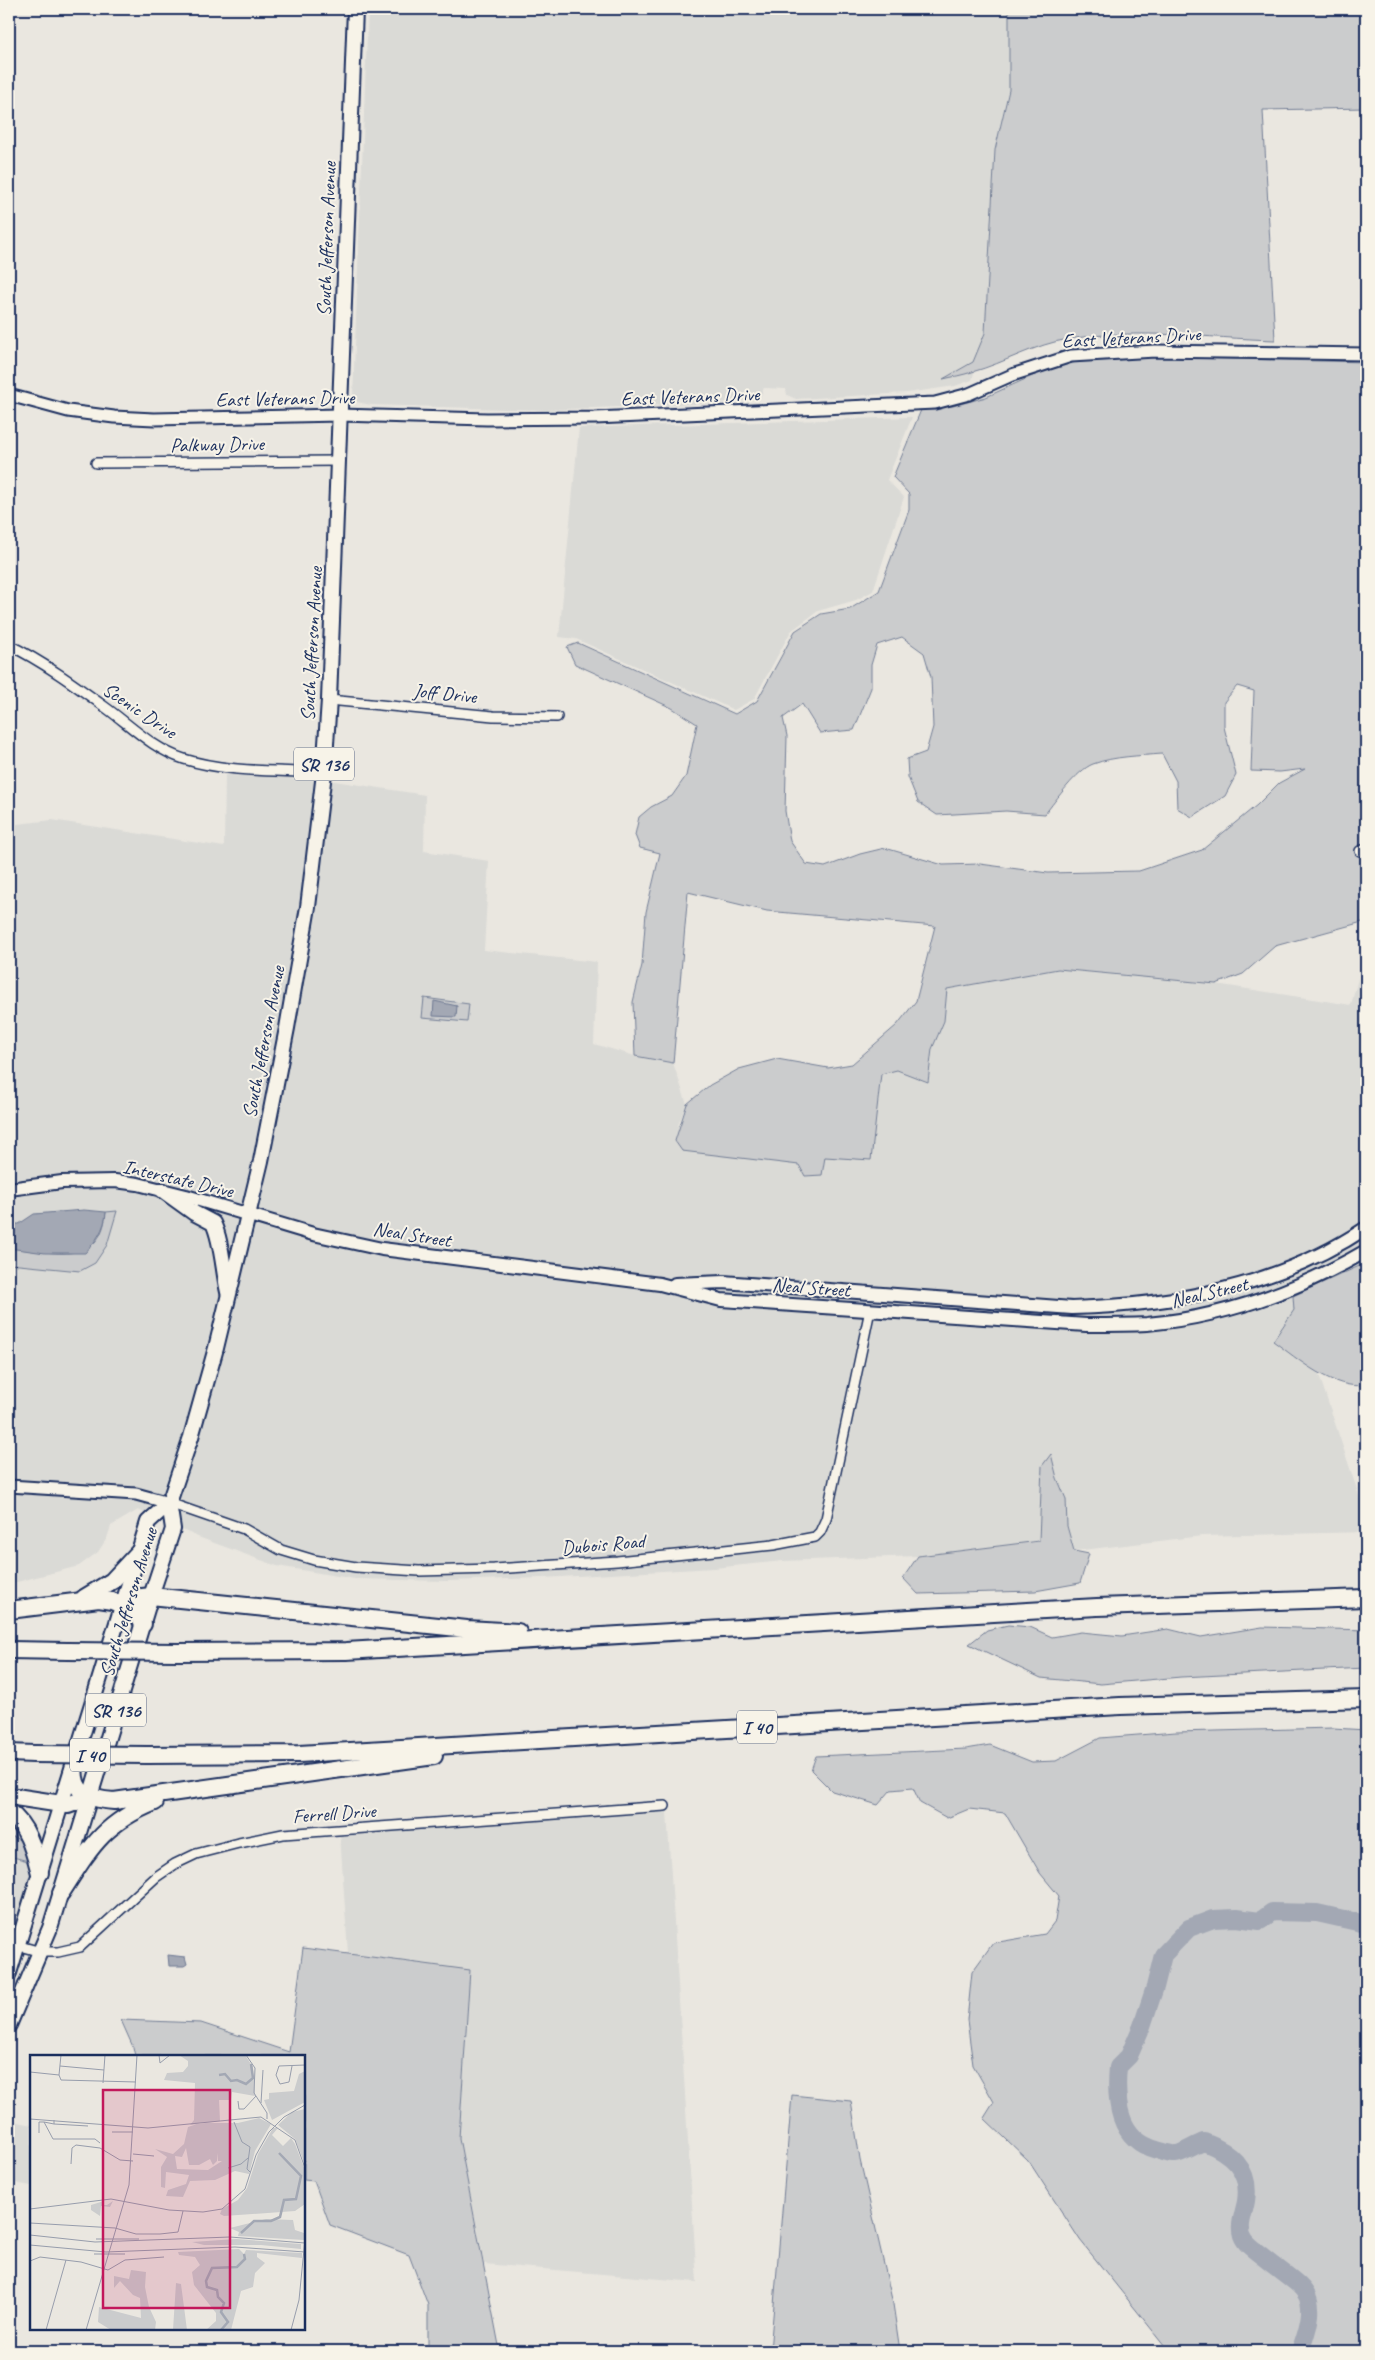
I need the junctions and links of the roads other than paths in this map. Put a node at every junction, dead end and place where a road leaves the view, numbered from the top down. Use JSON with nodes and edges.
{"nodes":[{"id":1,"x":355,"y":9,"type":"edge"},
{"id":2,"x":1366,"y":354,"type":"edge"},
{"id":3,"x":9,"y":395,"type":"edge"},
{"id":4,"x":339,"y":415,"type":"junction"},
{"id":5,"x":338,"y":460,"type":"junction"},
{"id":6,"x":96,"y":463,"type":"dead end"},
{"id":7,"x":9,"y":645,"type":"edge"},
{"id":8,"x":329,"y":700,"type":"junction"},
{"id":9,"x":557,"y":717,"type":"dead end"},
{"id":10,"x":324,"y":772,"type":"junction"},
{"id":11,"x":9,"y":1189,"type":"edge"},
{"id":12,"x":162,"y":1190,"type":"junction"},
{"id":13,"x":248,"y":1215,"type":"junction"},
{"id":14,"x":1366,"y":1228,"type":"edge"},
{"id":15,"x":1366,"y":1251,"type":"edge"},
{"id":16,"x":660,"y":1284,"type":"junction"},
{"id":17,"x":229,"y":1296,"type":"junction"},
{"id":18,"x":870,"y":1310,"type":"junction"},
{"id":19,"x":9,"y":1486,"type":"edge"},
{"id":20,"x":169,"y":1503,"type":"junction"},
{"id":21,"x":140,"y":1552,"type":"junction"},
{"id":22,"x":151,"y":1596,"type":"junction"},
{"id":23,"x":1366,"y":1598,"type":"edge"},
{"id":24,"x":74,"y":1603,"type":"junction"},
{"id":25,"x":124,"y":1605,"type":"junction"},
{"id":26,"x":9,"y":1610,"type":"edge"},
{"id":27,"x":142,"y":1624,"type":"junction"},
{"id":28,"x":593,"y":1636,"type":"junction"},
{"id":29,"x":9,"y":1650,"type":"edge"},
{"id":30,"x":1366,"y":1700,"type":"edge"},
{"id":31,"x":562,"y":1739,"type":"junction"},
{"id":32,"x":9,"y":1753,"type":"edge"},
{"id":33,"x":74,"y":1764,"type":"junction"},
{"id":34,"x":200,"y":1790,"type":"junction"},
{"id":35,"x":9,"y":1796,"type":"edge"},
{"id":36,"x":90,"y":1797,"type":"junction"},
{"id":37,"x":62,"y":1804,"type":"junction"},
{"id":38,"x":664,"y":1806,"type":"dead end"},
{"id":39,"x":9,"y":1812,"type":"edge"},
{"id":40,"x":40,"y":1873,"type":"junction"},
{"id":41,"x":61,"y":1893,"type":"junction"},
{"id":42,"x":13,"y":1944,"type":"edge"},
{"id":43,"x":41,"y":1952,"type":"junction"},
{"id":44,"x":9,"y":1973,"type":"edge"},
{"id":45,"x":9,"y":2025,"type":"edge"}],
"edges":[{"from":1,"to":4,"type":"main road","name":"South Jefferson Avenue","number":"SR 136"},
{"from":2,"to":4,"type":"street","name":"East Veterans Drive"},
{"from":3,"to":4,"type":"street","name":"East Veterans Drive"},
{"from":4,"to":5,"type":"main road","name":"South Jefferson Avenue","number":"SR 136"},
{"from":5,"to":6,"type":"street","name":"Palkway Drive"},
{"from":5,"to":8,"type":"main road","name":"South Jefferson Avenue","number":"SR 136"},
{"from":7,"to":10,"type":"street","name":"Scenic Drive"},
{"from":8,"to":9,"type":"street","name":"Joff Drive"},
{"from":8,"to":10,"type":"main road","name":"South Jefferson Avenue","number":"SR 136"},
{"from":10,"to":13,"type":"main road","name":"South Jefferson Avenue","number":"SR 136"},
{"from":11,"to":12,"type":"main road","name":"Interstate Drive"},
{"from":12,"to":13,"type":"main road","name":"Interstate Drive"},
{"from":12,"to":17,"type":"main road"},
{"from":13,"to":16,"type":"main road","name":"Neal Street"},
{"from":13,"to":17,"type":"main road","name":"South Jefferson Avenue","number":"SR 136"},
{"from":14,"to":16,"type":"main road","name":"Neal Street"},
{"from":15,"to":18,"type":"main road","name":"Neal Street"},
{"from":16,"to":18,"type":"main road","name":"Neal Street"},
{"from":17,"to":20,"type":"main road","name":"South Jefferson Avenue","number":"SR 136"},
{"from":18,"to":20,"type":"street","name":"Dubois Road"},
{"from":19,"to":20,"type":"street"},
{"from":20,"to":21,"type":"main road","name":"South Jefferson Avenue","number":"SR 136"},
{"from":20,"to":22,"type":"main road","name":"South Jefferson Avenue","number":"SR 136"},
{"from":21,"to":24,"type":"highway"},
{"from":21,"to":25,"type":"main road","name":"South Jefferson Avenue","number":"SR 136"},
{"from":22,"to":25,"type":"highway"},
{"from":22,"to":27,"type":"main road","name":"South Jefferson Avenue","number":"SR 136"},
{"from":22,"to":28,"type":"highway"},
{"from":23,"to":28,"type":"highway"},
{"from":24,"to":25,"type":"highway"},
{"from":24,"to":26,"type":"highway"},
{"from":25,"to":27,"type":"highway"},
{"from":25,"to":33,"type":"main road","name":"South Jefferson Avenue","number":"SR 136"},
{"from":27,"to":36,"type":"main road","name":"South Jefferson Avenue","number":"SR 136"},
{"from":28,"to":29,"type":"highway","bridge":true},
{"from":30,"to":31,"type":"highway","number":"I 40"},
{"from":31,"to":32,"type":"highway","number":"I 40","bridge":true},
{"from":31,"to":34,"type":"highway"},
{"from":33,"to":36,"type":"highway"},
{"from":33,"to":37,"type":"main road","name":"South Jefferson Avenue","number":"SR 136"},
{"from":34,"to":36,"type":"highway"},
{"from":34,"to":41,"type":"highway"},
{"from":35,"to":37,"type":"highway"},
{"from":36,"to":37,"type":"highway"},
{"from":36,"to":41,"type":"main road","name":"South Jefferson Avenue","number":"SR 136"},
{"from":37,"to":40,"type":"main road","name":"South Jefferson Avenue","number":"SR 136"},
{"from":38,"to":43,"type":"street","name":"Ferrell Drive"},
{"from":39,"to":40,"type":"highway"},
{"from":40,"to":42,"type":"main road","name":"South Jefferson Avenue","number":"SR 136"},
{"from":41,"to":43,"type":"main road","name":"South Jefferson Avenue","number":"SR 136"},
{"from":42,"to":43,"type":"street"},
{"from":42,"to":44,"type":"main road","name":"South Jefferson Avenue","number":"SR 136"},
{"from":43,"to":45,"type":"main road","name":"South Jefferson Avenue","number":"SR 136"}]}
